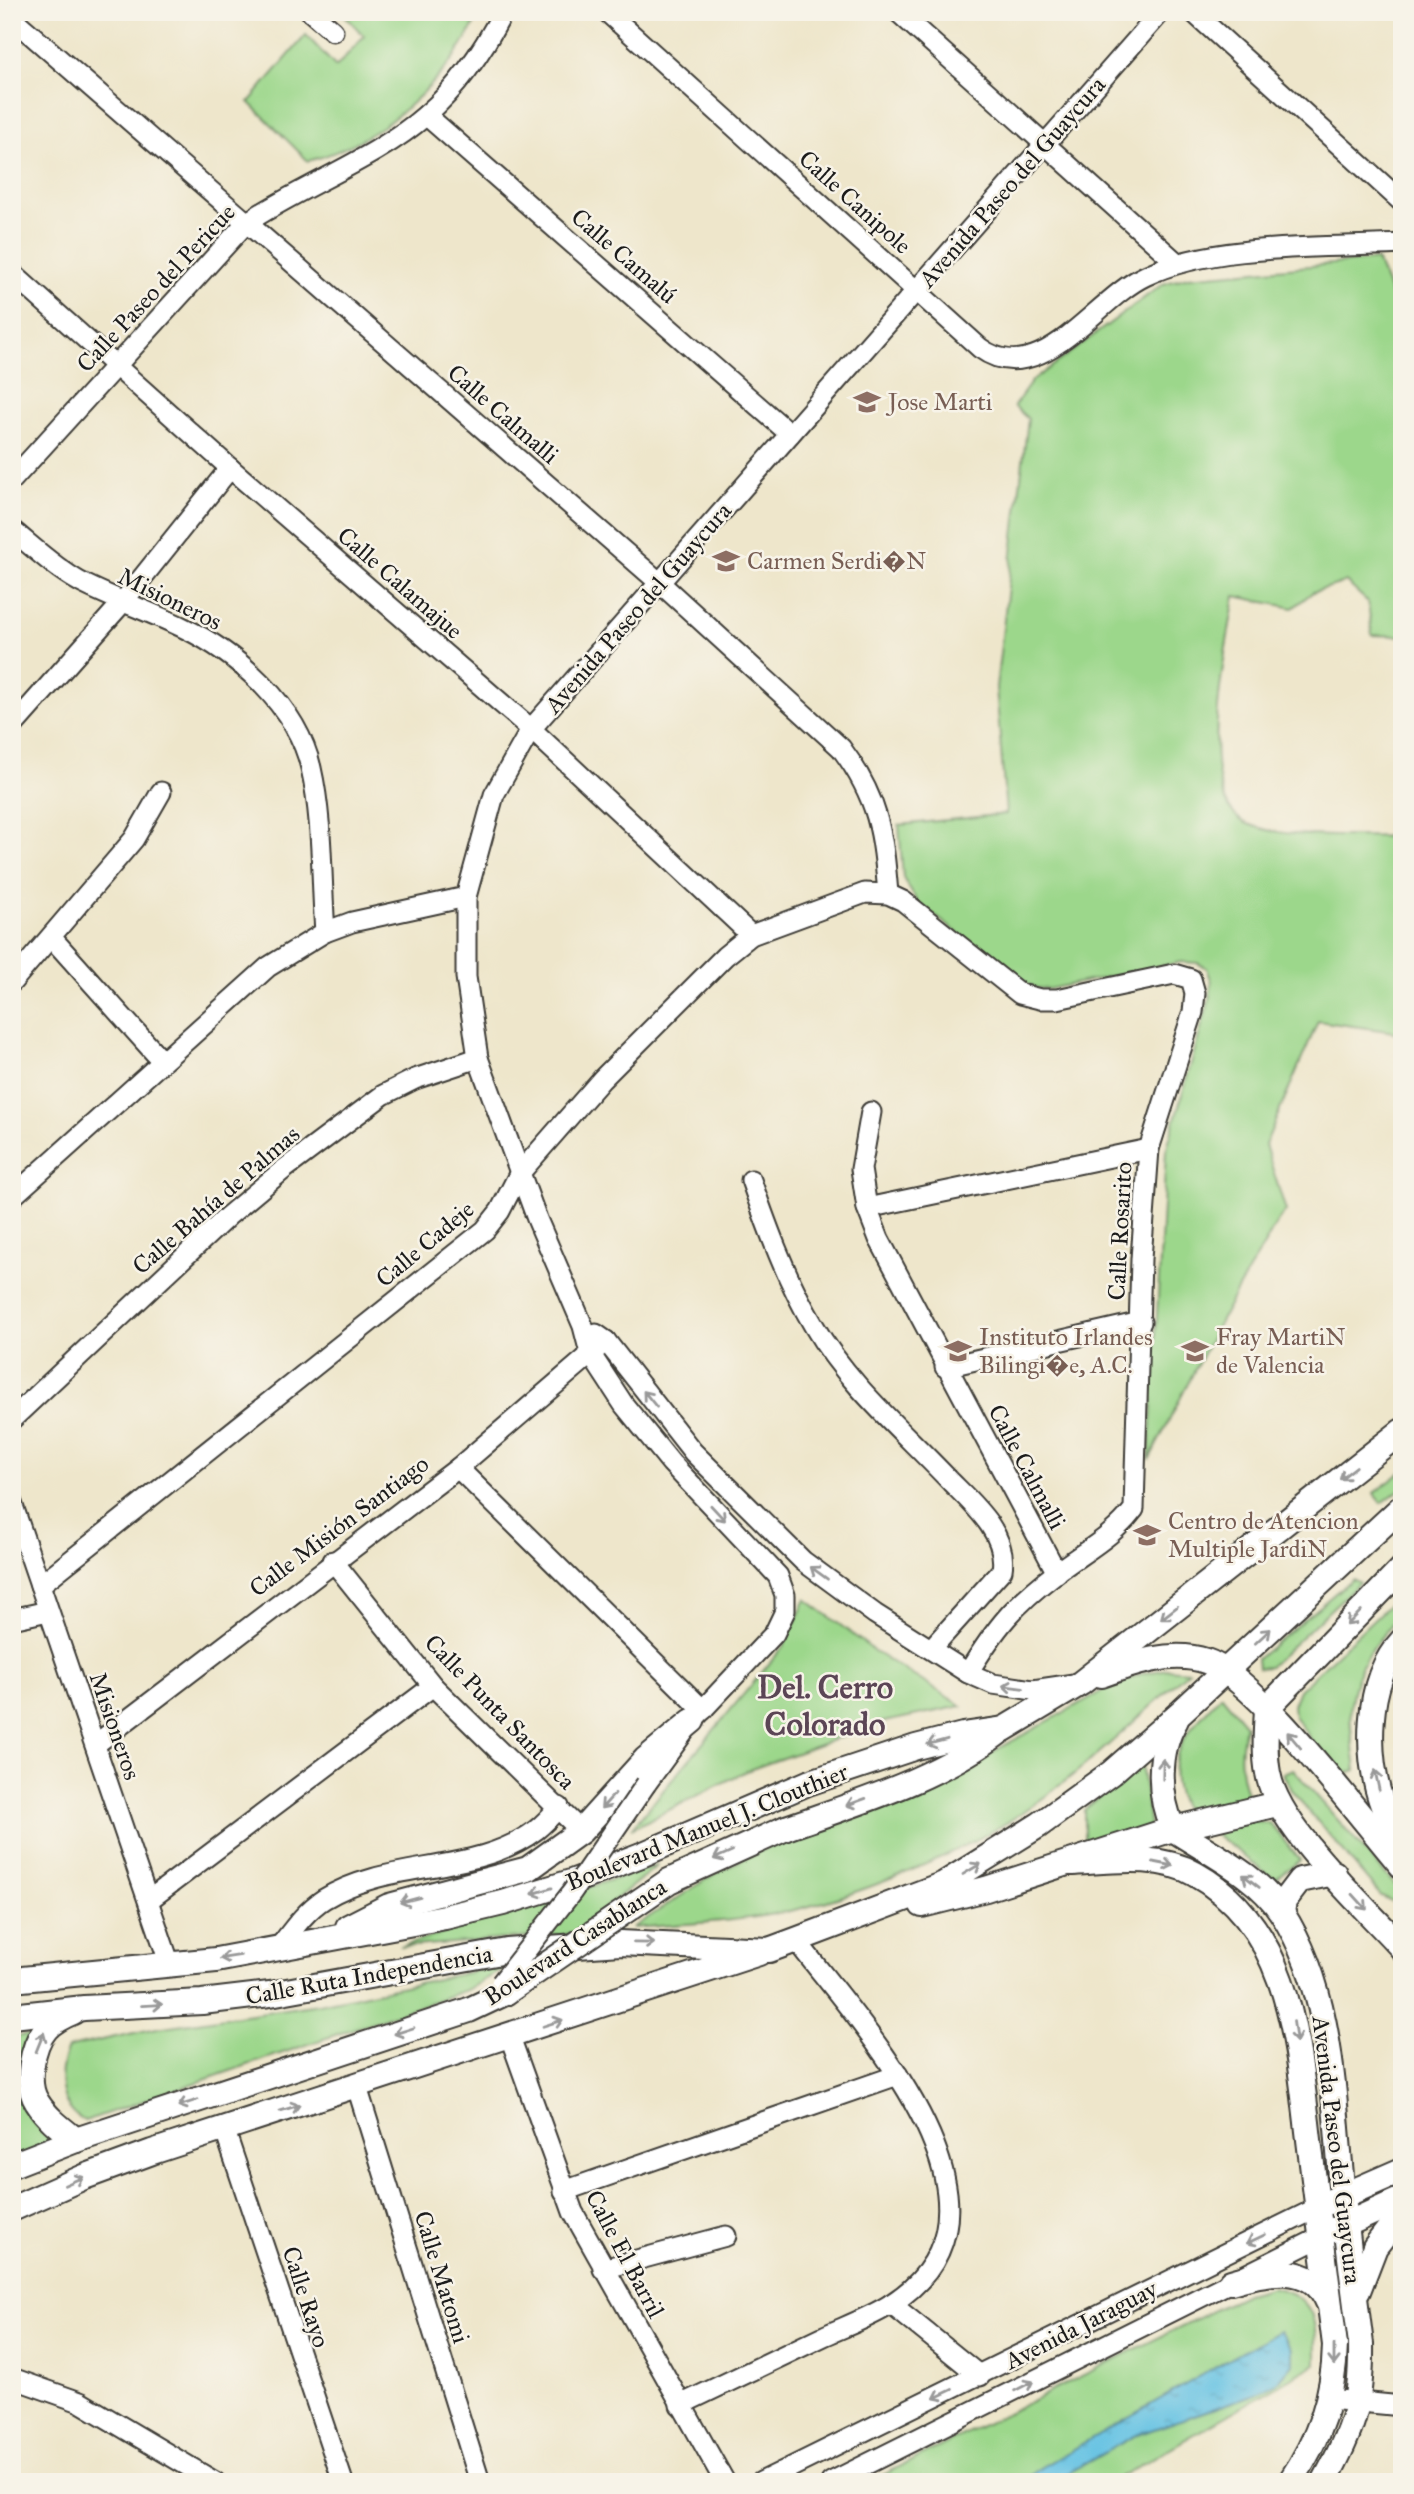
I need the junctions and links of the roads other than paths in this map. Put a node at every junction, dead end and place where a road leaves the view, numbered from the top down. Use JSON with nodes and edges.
{"nodes":[{"id":1,"x":311,"y":12,"type":"edge"},
{"id":2,"x":503,"y":12,"type":"edge"},
{"id":3,"x":607,"y":12,"type":"edge"},
{"id":4,"x":898,"y":12,"type":"edge"},
{"id":5,"x":1161,"y":12,"type":"edge"},
{"id":6,"x":1193,"y":12,"type":"edge"},
{"id":7,"x":12,"y":18,"type":"edge"},
{"id":8,"x":333,"y":32,"type":"dead end"},
{"id":9,"x":426,"y":115,"type":"junction"},
{"id":10,"x":1045,"y":144,"type":"junction"},
{"id":11,"x":1402,"y":202,"type":"edge"},
{"id":12,"x":246,"y":223,"type":"junction"},
{"id":13,"x":1402,"y":244,"type":"edge"},
{"id":14,"x":1176,"y":262,"type":"junction"},
{"id":15,"x":12,"y":272,"type":"edge"},
{"id":16,"x":916,"y":291,"type":"junction"},
{"id":17,"x":116,"y":366,"type":"junction"},
{"id":18,"x":790,"y":434,"type":"junction"},
{"id":19,"x":229,"y":468,"type":"junction"},
{"id":20,"x":12,"y":480,"type":"edge"},
{"id":21,"x":12,"y":530,"type":"edge"},
{"id":22,"x":660,"y":583,"type":"junction"},
{"id":23,"x":122,"y":603,"type":"junction"},
{"id":24,"x":12,"y":727,"type":"edge"},
{"id":25,"x":531,"y":729,"type":"junction"},
{"id":26,"x":160,"y":792,"type":"dead end"},
{"id":27,"x":888,"y":894,"type":"junction"},
{"id":28,"x":466,"y":897,"type":"junction"},
{"id":29,"x":325,"y":932,"type":"junction"},
{"id":30,"x":751,"y":935,"type":"junction"},
{"id":31,"x":51,"y":937,"type":"junction"},
{"id":32,"x":12,"y":982,"type":"edge"},
{"id":33,"x":478,"y":1058,"type":"junction"},
{"id":34,"x":162,"y":1061,"type":"junction"},
{"id":35,"x":871,"y":1112,"type":"dead end"},
{"id":36,"x":1149,"y":1149,"type":"junction"},
{"id":37,"x":519,"y":1174,"type":"junction"},
{"id":38,"x":751,"y":1180,"type":"dead end"},
{"id":39,"x":12,"y":1197,"type":"edge"},
{"id":40,"x":867,"y":1208,"type":"junction"},
{"id":41,"x":1141,"y":1322,"type":"junction"},
{"id":42,"x":583,"y":1326,"type":"junction"},
{"id":43,"x":606,"y":1341,"type":"junction"},
{"id":44,"x":590,"y":1353,"type":"junction"},
{"id":45,"x":946,"y":1367,"type":"junction"},
{"id":46,"x":12,"y":1419,"type":"edge"},
{"id":47,"x":1402,"y":1431,"type":"edge"},
{"id":48,"x":458,"y":1468,"type":"junction"},
{"id":49,"x":12,"y":1503,"type":"edge"},
{"id":50,"x":1402,"y":1507,"type":"edge"},
{"id":51,"x":333,"y":1561,"type":"junction"},
{"id":52,"x":1402,"y":1569,"type":"edge"},
{"id":53,"x":1057,"y":1573,"type":"junction"},
{"id":54,"x":40,"y":1585,"type":"junction"},
{"id":55,"x":48,"y":1611,"type":"junction"},
{"id":56,"x":12,"y":1619,"type":"edge"},
{"id":57,"x":1402,"y":1641,"type":"edge"},
{"id":58,"x":931,"y":1649,"type":"junction"},
{"id":59,"x":1227,"y":1670,"type":"junction"},
{"id":60,"x":968,"y":1673,"type":"junction"},
{"id":61,"x":1081,"y":1682,"type":"junction"},
{"id":62,"x":433,"y":1686,"type":"junction"},
{"id":63,"x":1267,"y":1709,"type":"junction"},
{"id":64,"x":1182,"y":1711,"type":"junction"},
{"id":65,"x":698,"y":1715,"type":"junction"},
{"id":66,"x":1004,"y":1729,"type":"junction"},
{"id":67,"x":96,"y":1744,"type":"junction"},
{"id":68,"x":1278,"y":1804,"type":"junction"},
{"id":69,"x":559,"y":1807,"type":"junction"},
{"id":70,"x":1173,"y":1829,"type":"junction"},
{"id":71,"x":582,"y":1831,"type":"junction"},
{"id":72,"x":1402,"y":1843,"type":"edge"},
{"id":73,"x":1070,"y":1863,"type":"junction"},
{"id":74,"x":1402,"y":1866,"type":"edge"},
{"id":75,"x":1334,"y":1873,"type":"junction"},
{"id":76,"x":149,"y":1900,"type":"junction"},
{"id":77,"x":886,"y":1905,"type":"junction"},
{"id":78,"x":1282,"y":1912,"type":"junction"},
{"id":79,"x":321,"y":1940,"type":"junction"},
{"id":80,"x":796,"y":1940,"type":"junction"},
{"id":81,"x":1402,"y":1948,"type":"edge"},
{"id":82,"x":277,"y":1950,"type":"junction"},
{"id":83,"x":769,"y":1950,"type":"junction"},
{"id":84,"x":170,"y":1965,"type":"junction"},
{"id":85,"x":12,"y":1980,"type":"edge"},
{"id":86,"x":503,"y":1988,"type":"junction"},
{"id":87,"x":12,"y":1992,"type":"edge"},
{"id":88,"x":84,"y":2008,"type":"junction"},
{"id":89,"x":12,"y":2015,"type":"edge"},
{"id":90,"x":510,"y":2037,"type":"junction"},
{"id":91,"x":898,"y":2075,"type":"junction"},
{"id":92,"x":357,"y":2087,"type":"junction"},
{"id":93,"x":224,"y":2128,"type":"junction"},
{"id":94,"x":76,"y":2140,"type":"junction"},
{"id":95,"x":12,"y":2165,"type":"edge"},
{"id":96,"x":1402,"y":2169,"type":"edge"},
{"id":97,"x":564,"y":2191,"type":"junction"},
{"id":98,"x":1343,"y":2196,"type":"junction"},
{"id":99,"x":1402,"y":2199,"type":"edge"},
{"id":100,"x":1317,"y":2208,"type":"junction"},
{"id":101,"x":12,"y":2209,"type":"edge"},
{"id":102,"x":1402,"y":2212,"type":"edge"},
{"id":103,"x":1346,"y":2224,"type":"junction"},
{"id":104,"x":726,"y":2236,"type":"dead end"},
{"id":105,"x":1321,"y":2237,"type":"junction"},
{"id":106,"x":603,"y":2269,"type":"junction"},
{"id":107,"x":1231,"y":2282,"type":"junction"},
{"id":108,"x":891,"y":2304,"type":"junction"},
{"id":109,"x":1356,"y":2306,"type":"junction"},
{"id":110,"x":1330,"y":2310,"type":"junction"},
{"id":111,"x":980,"y":2376,"type":"junction"},
{"id":112,"x":12,"y":2378,"type":"edge"},
{"id":113,"x":1329,"y":2399,"type":"junction"},
{"id":114,"x":1358,"y":2400,"type":"junction"},
{"id":115,"x":680,"y":2405,"type":"junction"},
{"id":116,"x":1402,"y":2406,"type":"edge"},
{"id":117,"x":215,"y":2482,"type":"edge"},
{"id":118,"x":342,"y":2482,"type":"edge"},
{"id":119,"x":480,"y":2482,"type":"edge"},
{"id":120,"x":725,"y":2482,"type":"edge"},
{"id":121,"x":761,"y":2482,"type":"edge"},
{"id":122,"x":831,"y":2482,"type":"edge"},
{"id":123,"x":1290,"y":2482,"type":"edge"},
{"id":124,"x":1324,"y":2482,"type":"edge"}],
"edges":[{"from":1,"to":8,"type":"street"},
{"from":2,"to":9,"type":"street","name":"Calle Paseo del Pericue"},
{"from":3,"to":16,"type":"street","name":"Calle Canipole"},
{"from":4,"to":10,"type":"street"},
{"from":5,"to":10,"type":"street","name":"Avenida Paseo del Guaycura"},
{"from":6,"to":11,"type":"street"},
{"from":7,"to":12,"type":"street","name":"Calle Calmalli"},
{"from":9,"to":12,"type":"street","name":"Calle Paseo del Pericue"},
{"from":9,"to":18,"type":"street","name":"Calle Camalú"},
{"from":10,"to":14,"type":"street"},
{"from":10,"to":16,"type":"street","name":"Avenida Paseo del Guaycura"},
{"from":12,"to":17,"type":"street","name":"Calle Paseo del Pericue"},
{"from":12,"to":22,"type":"street","name":"Calle Calmalli"},
{"from":13,"to":14,"type":"street","name":"Calle Canipole"},
{"from":14,"to":16,"type":"street","name":"Calle Canipole"},
{"from":15,"to":17,"type":"street","name":"Calle Calamajue"},
{"from":16,"to":18,"type":"street","name":"Avenida Paseo del Guaycura"},
{"from":17,"to":19,"type":"street","name":"Calle Calamajue"},
{"from":17,"to":20,"type":"street","name":"Calle Paseo del Pericue"},
{"from":18,"to":22,"type":"street","name":"Avenida Paseo del Guaycura"},
{"from":19,"to":23,"type":"street"},
{"from":19,"to":25,"type":"street","name":"Calle Calamajue"},
{"from":21,"to":23,"type":"street","name":"Misioneros"},
{"from":22,"to":25,"type":"street","name":"Avenida Paseo del Guaycura"},
{"from":22,"to":27,"type":"street","name":"Calle Calmalli"},
{"from":23,"to":24,"type":"street"},
{"from":23,"to":29,"type":"street","name":"Misioneros"},
{"from":25,"to":28,"type":"street","name":"Avenida Paseo del Guaycura"},
{"from":25,"to":30,"type":"street","name":"Calle Calamajue"},
{"from":26,"to":31,"type":"street"},
{"from":27,"to":30,"type":"street","name":"Calle Cadeje"},
{"from":27,"to":36,"type":"street","name":"Calle Rosarito"},
{"from":28,"to":29,"type":"street"},
{"from":28,"to":33,"type":"street","name":"Avenida Paseo del Guaycura"},
{"from":29,"to":34,"type":"street"},
{"from":30,"to":37,"type":"street","name":"Calle Cadeje"},
{"from":31,"to":32,"type":"street"},
{"from":31,"to":34,"type":"street"},
{"from":33,"to":37,"type":"street","name":"Avenida Paseo del Guaycura"},
{"from":33,"to":46,"type":"street","name":"Calle Bahía de Palmas"},
{"from":34,"to":39,"type":"street"},
{"from":35,"to":40,"type":"street","name":"Calle Calmalli"},
{"from":36,"to":40,"type":"street"},
{"from":36,"to":41,"type":"street","name":"Calle Rosarito"},
{"from":37,"to":42,"type":"street","name":"Avenida Paseo del Guaycura"},
{"from":37,"to":54,"type":"street","name":"Calle Cadeje"},
{"from":38,"to":58,"type":"street"},
{"from":40,"to":45,"type":"street","name":"Calle Calmalli"},
{"from":41,"to":45,"type":"street"},
{"from":41,"to":53,"type":"street","name":"Calle Rosarito"},
{"from":42,"to":43,"type":"street"},
{"from":42,"to":44,"type":"street","name":"Avenida Paseo del Guaycura"},
{"from":43,"to":44,"type":"street","name":"Calle Misión Santiago"},
{"from":58,"to":43,"type":"street","one_way":true},
{"from":44,"to":48,"type":"street","name":"Calle Misión Santiago"},
{"from":44,"to":65,"type":"street","name":"Avenida Paseo del Guaycura","one_way":true},
{"from":45,"to":53,"type":"street","name":"Calle Calmalli"},
{"from":47,"to":61,"type":"main road","name":"Boulevard Manuel J. Clouthier","one_way":true},
{"from":48,"to":51,"type":"street","name":"Calle Misión Santiago"},
{"from":48,"to":65,"type":"street"},
{"from":49,"to":54,"type":"street","name":"Misioneros"},
{"from":59,"to":50,"type":"main road","one_way":true},
{"from":51,"to":62,"type":"street","name":"Calle Punta Santosca"},
{"from":51,"to":67,"type":"street","name":"Calle Misión Santiago"},
{"from":52,"to":63,"type":"main road","one_way":true},
{"from":53,"to":60,"type":"street","name":"Calle Rosarito"},
{"from":54,"to":55,"type":"street","name":"Misioneros"},
{"from":55,"to":56,"type":"street"},
{"from":55,"to":67,"type":"street","name":"Misioneros"},
{"from":72,"to":57,"type":"main road","one_way":true},
{"from":58,"to":60,"type":"street"},
{"from":59,"to":61,"type":"main road","name":"Boulevard Manuel J. Clouthier"},
{"from":59,"to":63,"type":"main road","name":"Boulevard Manuel J. Clouthier"},
{"from":59,"to":64,"type":"main road"},
{"from":61,"to":60,"type":"street","one_way":true},
{"from":61,"to":66,"type":"main road","name":"Boulevard Manuel J. Clouthier"},
{"from":62,"to":69,"type":"street","name":"Calle Punta Santosca"},
{"from":62,"to":76,"type":"street"},
{"from":63,"to":68,"type":"main road"},
{"from":74,"to":63,"type":"main road","name":"Boulevard Manuel J. Clouthier","one_way":true},
{"from":70,"to":64,"type":"main road","one_way":true},
{"from":77,"to":64,"type":"main road","one_way":true},
{"from":65,"to":71,"type":"main road","one_way":true},
{"from":65,"to":86,"type":"street","name":"Avenida Paseo del Guaycura","bridge":true},
{"from":66,"to":79,"type":"main road","name":"Boulevard Manuel J. Clouthier","one_way":true},
{"from":66,"to":86,"type":"main road","name":"Boulevard Casablanca","one_way":true,"bridge":true},
{"from":67,"to":76,"type":"street","name":"Misioneros"},
{"from":68,"to":70,"type":"main road"},
{"from":68,"to":75,"type":"main road"},
{"from":69,"to":71,"type":"street","name":"Calle Punta Santosca"},
{"from":69,"to":82,"type":"street"},
{"from":70,"to":73,"type":"main road"},
{"from":78,"to":70,"type":"main road","name":"Avenida Paseo del Guaycura","one_way":true},
{"from":71,"to":79,"type":"main road","one_way":true},
{"from":73,"to":77,"type":"main road"},
{"from":73,"to":100,"type":"main road","name":"Avenida Paseo del Guaycura","one_way":true},
{"from":75,"to":78,"type":"main road"},
{"from":75,"to":81,"type":"main road","one_way":true},
{"from":76,"to":84,"type":"street","name":"Misioneros"},
{"from":77,"to":80,"type":"main road","name":"Calle Ruta Independencia"},
{"from":78,"to":98,"type":"main road","name":"Avenida Paseo del Guaycura"},
{"from":79,"to":82,"type":"main road","name":"Calle Ruta Independencia"},
{"from":80,"to":83,"type":"main road","name":"Calle Ruta Independencia"},
{"from":80,"to":91,"type":"street"},
{"from":82,"to":84,"type":"main road","name":"Calle Ruta Independencia","one_way":true},
{"from":88,"to":83,"type":"main road","name":"Calle Ruta Independencia","one_way":true},
{"from":90,"to":83,"type":"main road","name":"Boulevard Casablanca","one_way":true},
{"from":84,"to":85,"type":"main road","name":"Calle Ruta Independencia"},
{"from":84,"to":87,"type":"main road"},
{"from":86,"to":94,"type":"main road","name":"Boulevard Casablanca","one_way":true},
{"from":88,"to":89,"type":"main road","name":"Calle Ruta Independencia"},
{"from":94,"to":88,"type":"main road","one_way":true},
{"from":90,"to":92,"type":"main road","name":"Boulevard Casablanca"},
{"from":90,"to":97,"type":"street","name":"Calle El Barril"},
{"from":91,"to":97,"type":"street"},
{"from":91,"to":108,"type":"street"},
{"from":93,"to":92,"type":"main road","name":"Boulevard Casablanca","one_way":true},
{"from":92,"to":119,"type":"street","name":"Calle Matomi"},
{"from":101,"to":93,"type":"main road","name":"Boulevard Casablanca","one_way":true},
{"from":93,"to":118,"type":"street","name":"Calle Rayo"},
{"from":94,"to":95,"type":"main road","name":"Boulevard Casablanca"},
{"from":96,"to":98,"type":"main road","name":"Avenida Jaraguay"},
{"from":97,"to":106,"type":"street","name":"Calle El Barril"},
{"from":98,"to":100,"type":"main road","name":"Avenida Jaraguay"},
{"from":98,"to":103,"type":"main road","name":"Avenida Paseo del Guaycura"},
{"from":99,"to":103,"type":"main road","name":"Avenida Jaraguay"},
{"from":100,"to":105,"type":"main road","name":"Avenida Paseo del Guaycura"},
{"from":100,"to":111,"type":"street","name":"Avenida Jaraguay","one_way":true},
{"from":102,"to":109,"type":"main road"},
{"from":103,"to":105,"type":"main road","name":"Avenida Jaraguay"},
{"from":103,"to":109,"type":"main road","name":"Avenida Paseo del Guaycura"},
{"from":104,"to":106,"type":"street"},
{"from":105,"to":107,"type":"street","name":"Avenida Jaraguay"},
{"from":105,"to":110,"type":"main road","name":"Avenida Paseo del Guaycura"},
{"from":106,"to":115,"type":"street","name":"Calle El Barril"},
{"from":107,"to":110,"type":"main road"},
{"from":122,"to":107,"type":"street","name":"Avenida Jaraguay","one_way":true},
{"from":108,"to":111,"type":"street"},
{"from":108,"to":115,"type":"street"},
{"from":109,"to":114,"type":"main road","name":"Avenida Paseo del Guaycura"},
{"from":110,"to":113,"type":"main road","name":"Avenida Paseo del Guaycura","one_way":true},
{"from":111,"to":121,"type":"street","name":"Avenida Jaraguay","one_way":true},
{"from":112,"to":117,"type":"street"},
{"from":113,"to":114,"type":"street"},
{"from":113,"to":123,"type":"main road","name":"Avenida Paseo del Guaycura"},
{"from":114,"to":116,"type":"street"},
{"from":114,"to":124,"type":"main road","name":"Avenida Paseo del Guaycura"},
{"from":115,"to":120,"type":"street","name":"Calle El Barril"}]}
